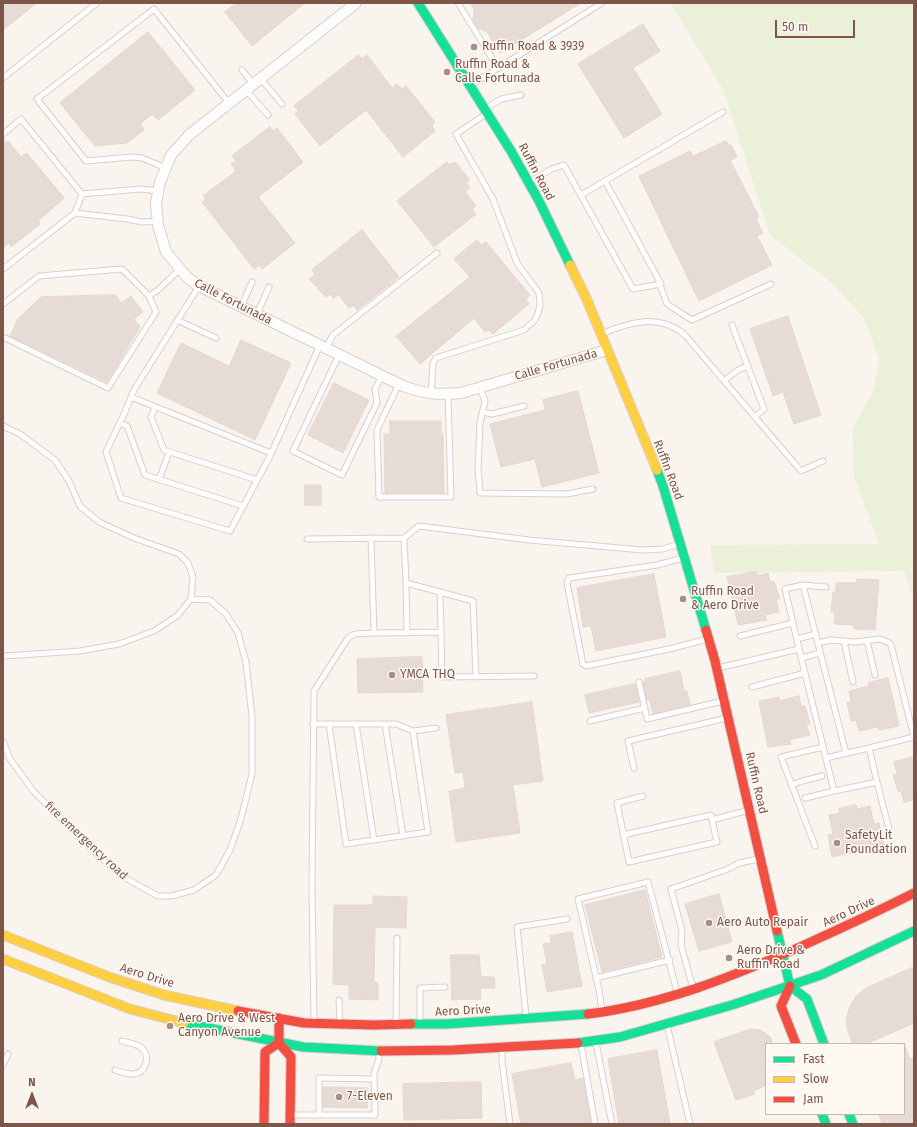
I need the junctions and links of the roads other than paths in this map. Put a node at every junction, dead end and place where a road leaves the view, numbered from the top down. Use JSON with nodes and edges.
{"nodes":[{"id":1,"x":97,"y":3,"type":"edge"},
{"id":2,"x":356,"y":3,"type":"edge"},
{"id":3,"x":418,"y":3,"type":"edge"},
{"id":4,"x":458,"y":3,"type":"edge"},
{"id":5,"x":602,"y":3,"type":"edge"},
{"id":6,"x":498,"y":68,"type":"junction"},
{"id":7,"x":242,"y":70,"type":"dead end"},
{"id":8,"x":3,"y":78,"type":"edge"},
{"id":9,"x":253,"y":84,"type":"junction"},
{"id":10,"x":470,"y":85,"type":"junction"},
{"id":11,"x":522,"y":94,"type":"dead end"},
{"id":12,"x":229,"y":103,"type":"junction"},
{"id":13,"x":282,"y":104,"type":"dead end"},
{"id":14,"x":486,"y":110,"type":"junction"},
{"id":15,"x":723,"y":112,"type":"dead end"},
{"id":16,"x":268,"y":115,"type":"dead end"},
{"id":17,"x":3,"y":134,"type":"edge"},
{"id":18,"x":166,"y":168,"type":"junction"},
{"id":19,"x":605,"y":181,"type":"junction"},
{"id":20,"x":528,"y":182,"type":"junction"},
{"id":21,"x":158,"y":191,"type":"junction"},
{"id":22,"x":82,"y":194,"type":"junction"},
{"id":23,"x":581,"y":195,"type":"junction"},
{"id":24,"x":75,"y":213,"type":"junction"},
{"id":25,"x":158,"y":221,"type":"junction"},
{"id":26,"x":437,"y":254,"type":"dead end"},
{"id":27,"x":180,"y":269,"type":"junction"},
{"id":28,"x":3,"y":270,"type":"edge"},
{"id":29,"x":252,"y":282,"type":"dead end"},
{"id":30,"x":771,"y":284,"type":"dead end"},
{"id":31,"x":660,"y":285,"type":"junction"},
{"id":32,"x":199,"y":286,"type":"junction"},
{"id":33,"x":269,"y":287,"type":"dead end"},
{"id":34,"x":149,"y":296,"type":"junction"},
{"id":35,"x":3,"y":304,"type":"edge"},
{"id":36,"x":241,"y":306,"type":"junction"},
{"id":37,"x":257,"y":314,"type":"junction"},
{"id":38,"x":177,"y":320,"type":"junction"},
{"id":39,"x":732,"y":325,"type":"dead end"},
{"id":40,"x":600,"y":334,"type":"junction"},
{"id":41,"x":3,"y":337,"type":"edge"},
{"id":42,"x":216,"y":338,"type":"dead end"},
{"id":43,"x":323,"y":347,"type":"junction"},
{"id":44,"x":607,"y":350,"type":"junction"},
{"id":45,"x":340,"y":355,"type":"junction"},
{"id":46,"x":748,"y":366,"type":"junction"},
{"id":47,"x":382,"y":376,"type":"junction"},
{"id":48,"x":724,"y":381,"type":"junction"},
{"id":49,"x":400,"y":384,"type":"junction"},
{"id":50,"x":480,"y":388,"type":"junction"},
{"id":51,"x":431,"y":394,"type":"junction"},
{"id":52,"x":448,"y":394,"type":"junction"},
{"id":53,"x":131,"y":397,"type":"junction"},
{"id":54,"x":524,"y":406,"type":"dead end"},
{"id":55,"x":155,"y":407,"type":"junction"},
{"id":56,"x":483,"y":412,"type":"junction"},
{"id":57,"x":755,"y":417,"type":"junction"},
{"id":58,"x":120,"y":423,"type":"junction"},
{"id":59,"x":3,"y":426,"type":"edge"},
{"id":60,"x":169,"y":452,"type":"junction"},
{"id":61,"x":271,"y":453,"type":"junction"},
{"id":62,"x":823,"y":461,"type":"dead end"},
{"id":63,"x":159,"y":480,"type":"junction"},
{"id":64,"x":257,"y":480,"type":"junction"},
{"id":65,"x":593,"y":489,"type":"dead end"},
{"id":66,"x":243,"y":506,"type":"junction"},
{"id":67,"x":371,"y":538,"type":"junction"},
{"id":68,"x":404,"y":538,"type":"junction"},
{"id":69,"x":307,"y":539,"type":"dead end"},
{"id":70,"x":680,"y":544,"type":"junction"},
{"id":71,"x":685,"y":558,"type":"junction"},
{"id":72,"x":406,"y":583,"type":"junction"},
{"id":73,"x":803,"y":585,"type":"junction"},
{"id":74,"x":826,"y":587,"type":"dead end"},
{"id":75,"x":440,"y":592,"type":"junction"},
{"id":76,"x":192,"y":599,"type":"junction"},
{"id":77,"x":793,"y":623,"type":"junction"},
{"id":78,"x":441,"y":632,"type":"junction"},
{"id":79,"x":374,"y":633,"type":"junction"},
{"id":80,"x":407,"y":633,"type":"junction"},
{"id":81,"x":816,"y":634,"type":"junction"},
{"id":82,"x":740,"y":636,"type":"dead end"},
{"id":83,"x":709,"y":639,"type":"junction"},
{"id":84,"x":797,"y":639,"type":"junction"},
{"id":85,"x":867,"y":641,"type":"junction"},
{"id":86,"x":844,"y":642,"type":"junction"},
{"id":87,"x":818,"y":643,"type":"junction"},
{"id":88,"x":799,"y":649,"type":"junction"},
{"id":89,"x":820,"y":653,"type":"junction"},
{"id":90,"x":3,"y":656,"type":"edge"},
{"id":91,"x":801,"y":658,"type":"junction"},
{"id":92,"x":717,"y":668,"type":"junction"},
{"id":93,"x":805,"y":673,"type":"junction"},
{"id":94,"x":875,"y":675,"type":"dead end"},
{"id":95,"x":534,"y":676,"type":"dead end"},
{"id":96,"x":476,"y":677,"type":"junction"},
{"id":97,"x":640,"y":682,"type":"dead end"},
{"id":98,"x":853,"y":682,"type":"dead end"},
{"id":99,"x":752,"y":687,"type":"dead end"},
{"id":100,"x":724,"y":700,"type":"junction"},
{"id":101,"x":645,"y":708,"type":"junction"},
{"id":102,"x":728,"y":718,"type":"junction"},
{"id":103,"x":590,"y":721,"type":"dead end"},
{"id":104,"x":313,"y":724,"type":"junction"},
{"id":105,"x":329,"y":724,"type":"junction"},
{"id":106,"x":356,"y":724,"type":"junction"},
{"id":107,"x":385,"y":724,"type":"junction"},
{"id":108,"x":436,"y":728,"type":"dead end"},
{"id":109,"x":413,"y":731,"type":"junction"},
{"id":110,"x":914,"y":737,"type":"edge"},
{"id":111,"x":3,"y":741,"type":"edge"},
{"id":112,"x":823,"y":747,"type":"junction"},
{"id":113,"x":869,"y":748,"type":"junction"},
{"id":114,"x":846,"y":753,"type":"junction"},
{"id":115,"x":826,"y":758,"type":"junction"},
{"id":116,"x":634,"y":768,"type":"dead end"},
{"id":117,"x":822,"y":776,"type":"dead end"},
{"id":118,"x":878,"y":782,"type":"junction"},
{"id":119,"x":792,"y":785,"type":"junction"},
{"id":120,"x":834,"y":791,"type":"junction"},
{"id":121,"x":643,"y":796,"type":"dead end"},
{"id":122,"x":805,"y":798,"type":"dead end"},
{"id":123,"x":750,"y":810,"type":"junction"},
{"id":124,"x":712,"y":820,"type":"junction"},
{"id":125,"x":888,"y":829,"type":"dead end"},
{"id":126,"x":624,"y":835,"type":"junction"},
{"id":127,"x":403,"y":836,"type":"junction"},
{"id":128,"x":374,"y":840,"type":"junction"},
{"id":129,"x":815,"y":846,"type":"dead end"},
{"id":130,"x":761,"y":859,"type":"junction"},
{"id":131,"x":914,"y":893,"type":"edge"},
{"id":132,"x":567,"y":919,"type":"dead end"},
{"id":133,"x":914,"y":931,"type":"edge"},
{"id":134,"x":3,"y":935,"type":"edge"},
{"id":135,"x":397,"y":938,"type":"dead end"},
{"id":136,"x":17,"y":951,"type":"dead end"},
{"id":137,"x":48,"y":952,"type":"junction"},
{"id":138,"x":782,"y":955,"type":"junction"},
{"id":139,"x":3,"y":959,"type":"edge"},
{"id":140,"x":670,"y":960,"type":"junction"},
{"id":141,"x":596,"y":978,"type":"junction"},
{"id":142,"x":790,"y":986,"type":"junction"},
{"id":143,"x":445,"y":987,"type":"dead end"},
{"id":144,"x":693,"y":989,"type":"junction"},
{"id":145,"x":678,"y":994,"type":"junction"},
{"id":146,"x":339,"y":1000,"type":"dead end"},
{"id":147,"x":602,"y":1012,"type":"junction"},
{"id":148,"x":279,"y":1018,"type":"junction"},
{"id":149,"x":526,"y":1019,"type":"junction"},
{"id":150,"x":314,"y":1023,"type":"junction"},
{"id":151,"x":340,"y":1024,"type":"junction"},
{"id":152,"x":666,"y":1024,"type":"junction"},
{"id":153,"x":396,"y":1025,"type":"junction"},
{"id":154,"x":420,"y":1025,"type":"junction"},
{"id":155,"x":595,"y":1040,"type":"junction"},
{"id":156,"x":122,"y":1041,"type":"dead end"},
{"id":157,"x":581,"y":1042,"type":"junction"},
{"id":158,"x":278,"y":1043,"type":"junction"},
{"id":159,"x":796,"y":1043,"type":"edge"},
{"id":160,"x":824,"y":1043,"type":"edge"},
{"id":161,"x":502,"y":1048,"type":"junction"},
{"id":162,"x":380,"y":1051,"type":"junction"},
{"id":163,"x":8,"y":1054,"type":"dead end"},
{"id":164,"x":3,"y":1065,"type":"edge"},
{"id":165,"x":115,"y":1070,"type":"dead end"},
{"id":166,"x":374,"y":1079,"type":"junction"},
{"id":167,"x":318,"y":1115,"type":"junction"},
{"id":168,"x":290,"y":1119,"type":"edge"},
{"id":169,"x":264,"y":1124,"type":"edge"},
{"id":170,"x":510,"y":1124,"type":"edge"},
{"id":171,"x":595,"y":1124,"type":"edge"},
{"id":172,"x":612,"y":1124,"type":"edge"},
{"id":173,"x":690,"y":1124,"type":"edge"}],
"edges":[{"from":1,"to":8,"type":"lane"},
{"from":2,"to":9,"type":"street","name":"Calle Fortunada"},
{"from":3,"to":10,"type":"main road","name":"Ruffin Road"},
{"from":4,"to":6,"type":"lane"},
{"from":5,"to":6,"type":"lane"},
{"from":6,"to":10,"type":"lane"},
{"from":7,"to":9,"type":"lane"},
{"from":9,"to":12,"type":"street","name":"Calle Fortunada"},
{"from":9,"to":13,"type":"lane"},
{"from":9,"to":16,"type":"lane"},
{"from":10,"to":14,"type":"main road","name":"Ruffin Road"},
{"from":11,"to":14,"type":"lane"},
{"from":12,"to":18,"type":"street","name":"Calle Fortunada"},
{"from":12,"to":18,"type":"lane"},
{"from":14,"to":20,"type":"main road","name":"Ruffin Road"},
{"from":14,"to":51,"type":"lane"},
{"from":15,"to":19,"type":"lane"},
{"from":17,"to":22,"type":"lane"},
{"from":18,"to":21,"type":"street","name":"Calle Fortunada"},
{"from":19,"to":23,"type":"lane"},
{"from":19,"to":31,"type":"lane"},
{"from":20,"to":23,"type":"lane"},
{"from":20,"to":40,"type":"main road","name":"Ruffin Road"},
{"from":21,"to":22,"type":"lane"},
{"from":21,"to":25,"type":"street","name":"Calle Fortunada"},
{"from":22,"to":24,"type":"lane"},
{"from":23,"to":31,"type":"lane"},
{"from":24,"to":25,"type":"lane"},
{"from":24,"to":28,"type":"lane"},
{"from":25,"to":27,"type":"street","name":"Calle Fortunada"},
{"from":26,"to":43,"type":"lane"},
{"from":27,"to":32,"type":"street","name":"Calle Fortunada"},
{"from":27,"to":34,"type":"lane"},
{"from":29,"to":36,"type":"lane"},
{"from":30,"to":31,"type":"lane"},
{"from":32,"to":36,"type":"street","name":"Calle Fortunada"},
{"from":32,"to":38,"type":"lane"},
{"from":33,"to":37,"type":"lane"},
{"from":34,"to":35,"type":"lane"},
{"from":34,"to":41,"type":"lane"},
{"from":36,"to":37,"type":"street","name":"Calle Fortunada"},
{"from":37,"to":43,"type":"street","name":"Calle Fortunada"},
{"from":38,"to":42,"type":"lane"},
{"from":38,"to":53,"type":"lane"},
{"from":39,"to":46,"type":"lane"},
{"from":40,"to":44,"type":"main road","name":"Ruffin Road"},
{"from":40,"to":48,"type":"lane"},
{"from":43,"to":45,"type":"street","name":"Calle Fortunada"},
{"from":43,"to":61,"type":"lane"},
{"from":44,"to":50,"type":"street","name":"Calle Fortunada"},
{"from":44,"to":70,"type":"main road","name":"Ruffin Road"},
{"from":45,"to":47,"type":"street","name":"Calle Fortunada"},
{"from":45,"to":47,"type":"lane"},
{"from":46,"to":48,"type":"lane"},
{"from":46,"to":57,"type":"lane"},
{"from":47,"to":49,"type":"street","name":"Calle Fortunada"},
{"from":48,"to":57,"type":"lane"},
{"from":49,"to":51,"type":"street","name":"Calle Fortunada"},
{"from":49,"to":52,"type":"lane"},
{"from":50,"to":52,"type":"street","name":"Calle Fortunada"},
{"from":50,"to":56,"type":"lane"},
{"from":51,"to":52,"type":"street","name":"Calle Fortunada"},
{"from":53,"to":55,"type":"lane"},
{"from":53,"to":58,"type":"lane"},
{"from":54,"to":56,"type":"lane"},
{"from":55,"to":60,"type":"lane"},
{"from":55,"to":61,"type":"lane"},
{"from":56,"to":65,"type":"lane"},
{"from":57,"to":62,"type":"lane"},
{"from":58,"to":63,"type":"lane"},
{"from":58,"to":66,"type":"lane"},
{"from":59,"to":76,"type":"lane"},
{"from":60,"to":63,"type":"lane"},
{"from":60,"to":64,"type":"lane"},
{"from":61,"to":64,"type":"lane"},
{"from":63,"to":66,"type":"lane"},
{"from":64,"to":66,"type":"lane"},
{"from":67,"to":68,"type":"lane"},
{"from":67,"to":69,"type":"lane"},
{"from":67,"to":79,"type":"lane"},
{"from":68,"to":70,"type":"lane"},
{"from":68,"to":72,"type":"lane"},
{"from":70,"to":71,"type":"main road","name":"Ruffin Road"},
{"from":71,"to":83,"type":"main road","name":"Ruffin Road"},
{"from":71,"to":83,"type":"lane"},
{"from":72,"to":75,"type":"lane"},
{"from":72,"to":80,"type":"lane"},
{"from":73,"to":74,"type":"lane"},
{"from":73,"to":77,"type":"lane"},
{"from":73,"to":81,"type":"lane"},
{"from":75,"to":78,"type":"lane"},
{"from":75,"to":96,"type":"lane"},
{"from":76,"to":90,"type":"lane"},
{"from":76,"to":111,"type":"lane","name":"fire emergency road"},
{"from":77,"to":82,"type":"lane"},
{"from":77,"to":84,"type":"lane"},
{"from":78,"to":80,"type":"lane"},
{"from":78,"to":96,"type":"lane"},
{"from":79,"to":80,"type":"lane"},
{"from":79,"to":104,"type":"lane"},
{"from":81,"to":84,"type":"lane"},
{"from":81,"to":87,"type":"lane"},
{"from":83,"to":92,"type":"main road","name":"Ruffin Road"},
{"from":84,"to":88,"type":"lane"},
{"from":85,"to":86,"type":"lane"},
{"from":85,"to":94,"type":"lane"},
{"from":85,"to":110,"type":"lane"},
{"from":86,"to":87,"type":"lane"},
{"from":86,"to":98,"type":"lane"},
{"from":87,"to":89,"type":"lane"},
{"from":88,"to":91,"type":"lane"},
{"from":88,"to":92,"type":"lane"},
{"from":89,"to":91,"type":"lane"},
{"from":89,"to":114,"type":"lane"},
{"from":91,"to":93,"type":"lane"},
{"from":92,"to":100,"type":"main road","name":"Ruffin Road"},
{"from":93,"to":99,"type":"lane"},
{"from":93,"to":112,"type":"lane"},
{"from":95,"to":96,"type":"lane"},
{"from":97,"to":101,"type":"lane"},
{"from":100,"to":101,"type":"lane"},
{"from":100,"to":102,"type":"main road","name":"Ruffin Road"},
{"from":101,"to":103,"type":"lane"},
{"from":102,"to":116,"type":"lane"},
{"from":102,"to":123,"type":"main road","name":"Ruffin Road"},
{"from":104,"to":105,"type":"lane"},
{"from":104,"to":150,"type":"lane"},
{"from":105,"to":106,"type":"lane"},
{"from":105,"to":128,"type":"lane"},
{"from":106,"to":107,"type":"lane"},
{"from":106,"to":128,"type":"lane"},
{"from":107,"to":109,"type":"lane"},
{"from":107,"to":127,"type":"lane"},
{"from":108,"to":109,"type":"lane"},
{"from":109,"to":127,"type":"lane"},
{"from":110,"to":113,"type":"lane"},
{"from":112,"to":115,"type":"lane"},
{"from":112,"to":119,"type":"lane"},
{"from":113,"to":114,"type":"lane"},
{"from":113,"to":118,"type":"lane"},
{"from":114,"to":115,"type":"lane"},
{"from":115,"to":120,"type":"lane"},
{"from":117,"to":119,"type":"lane"},
{"from":118,"to":120,"type":"lane"},
{"from":118,"to":125,"type":"lane"},
{"from":119,"to":129,"type":"lane"},
{"from":120,"to":122,"type":"lane"},
{"from":121,"to":126,"type":"lane"},
{"from":123,"to":124,"type":"lane"},
{"from":123,"to":130,"type":"main road","name":"Ruffin Road"},
{"from":124,"to":126,"type":"lane"},
{"from":124,"to":126,"type":"lane"},
{"from":127,"to":128,"type":"lane"},
{"from":130,"to":138,"type":"main road","name":"Ruffin Road"},
{"from":130,"to":144,"type":"lane"},
{"from":131,"to":138,"type":"main road","name":"Aero Drive"},
{"from":132,"to":149,"type":"lane"},
{"from":133,"to":142,"type":"main road"},
{"from":134,"to":137,"type":"main road","name":"Aero Drive"},
{"from":135,"to":153,"type":"lane"},
{"from":136,"to":137,"type":"main road"},
{"from":137,"to":148,"type":"main road","name":"Aero Drive"},
{"from":138,"to":142,"type":"main road","name":"Ruffin Road"},
{"from":138,"to":144,"type":"main road","name":"Aero Drive"},
{"from":139,"to":158,"type":"main road"},
{"from":140,"to":141,"type":"lane"},
{"from":140,"to":141,"type":"lane"},
{"from":140,"to":145,"type":"lane"},
{"from":141,"to":147,"type":"lane"},
{"from":142,"to":152,"type":"main road"},
{"from":142,"to":159,"type":"main road"},
{"from":142,"to":160,"type":"main road"},
{"from":143,"to":154,"type":"lane"},
{"from":144,"to":145,"type":"main road","name":"Aero Drive"},
{"from":145,"to":147,"type":"main road","name":"Aero Drive"},
{"from":146,"to":151,"type":"lane"},
{"from":147,"to":149,"type":"main road","name":"Aero Drive"},
{"from":148,"to":150,"type":"main road","name":"Aero Drive"},
{"from":148,"to":158,"type":"main road"},
{"from":149,"to":154,"type":"main road","name":"Aero Drive"},
{"from":150,"to":151,"type":"main road","name":"Aero Drive"},
{"from":151,"to":153,"type":"main road","name":"Aero Drive"},
{"from":152,"to":155,"type":"main road"},
{"from":152,"to":173,"type":"lane"},
{"from":153,"to":154,"type":"main road","name":"Aero Drive"},
{"from":155,"to":157,"type":"main road"},
{"from":155,"to":172,"type":"lane"},
{"from":156,"to":165,"type":"lane"},
{"from":157,"to":161,"type":"main road"},
{"from":157,"to":171,"type":"lane"},
{"from":158,"to":162,"type":"main road"},
{"from":158,"to":168,"type":"main road"},
{"from":158,"to":169,"type":"main road"},
{"from":161,"to":162,"type":"main road"},
{"from":161,"to":170,"type":"lane"},
{"from":162,"to":166,"type":"lane"},
{"from":163,"to":164,"type":"lane"},
{"from":166,"to":167,"type":"lane"},
{"from":166,"to":167,"type":"lane"},
{"from":167,"to":168,"type":"lane"}]}
